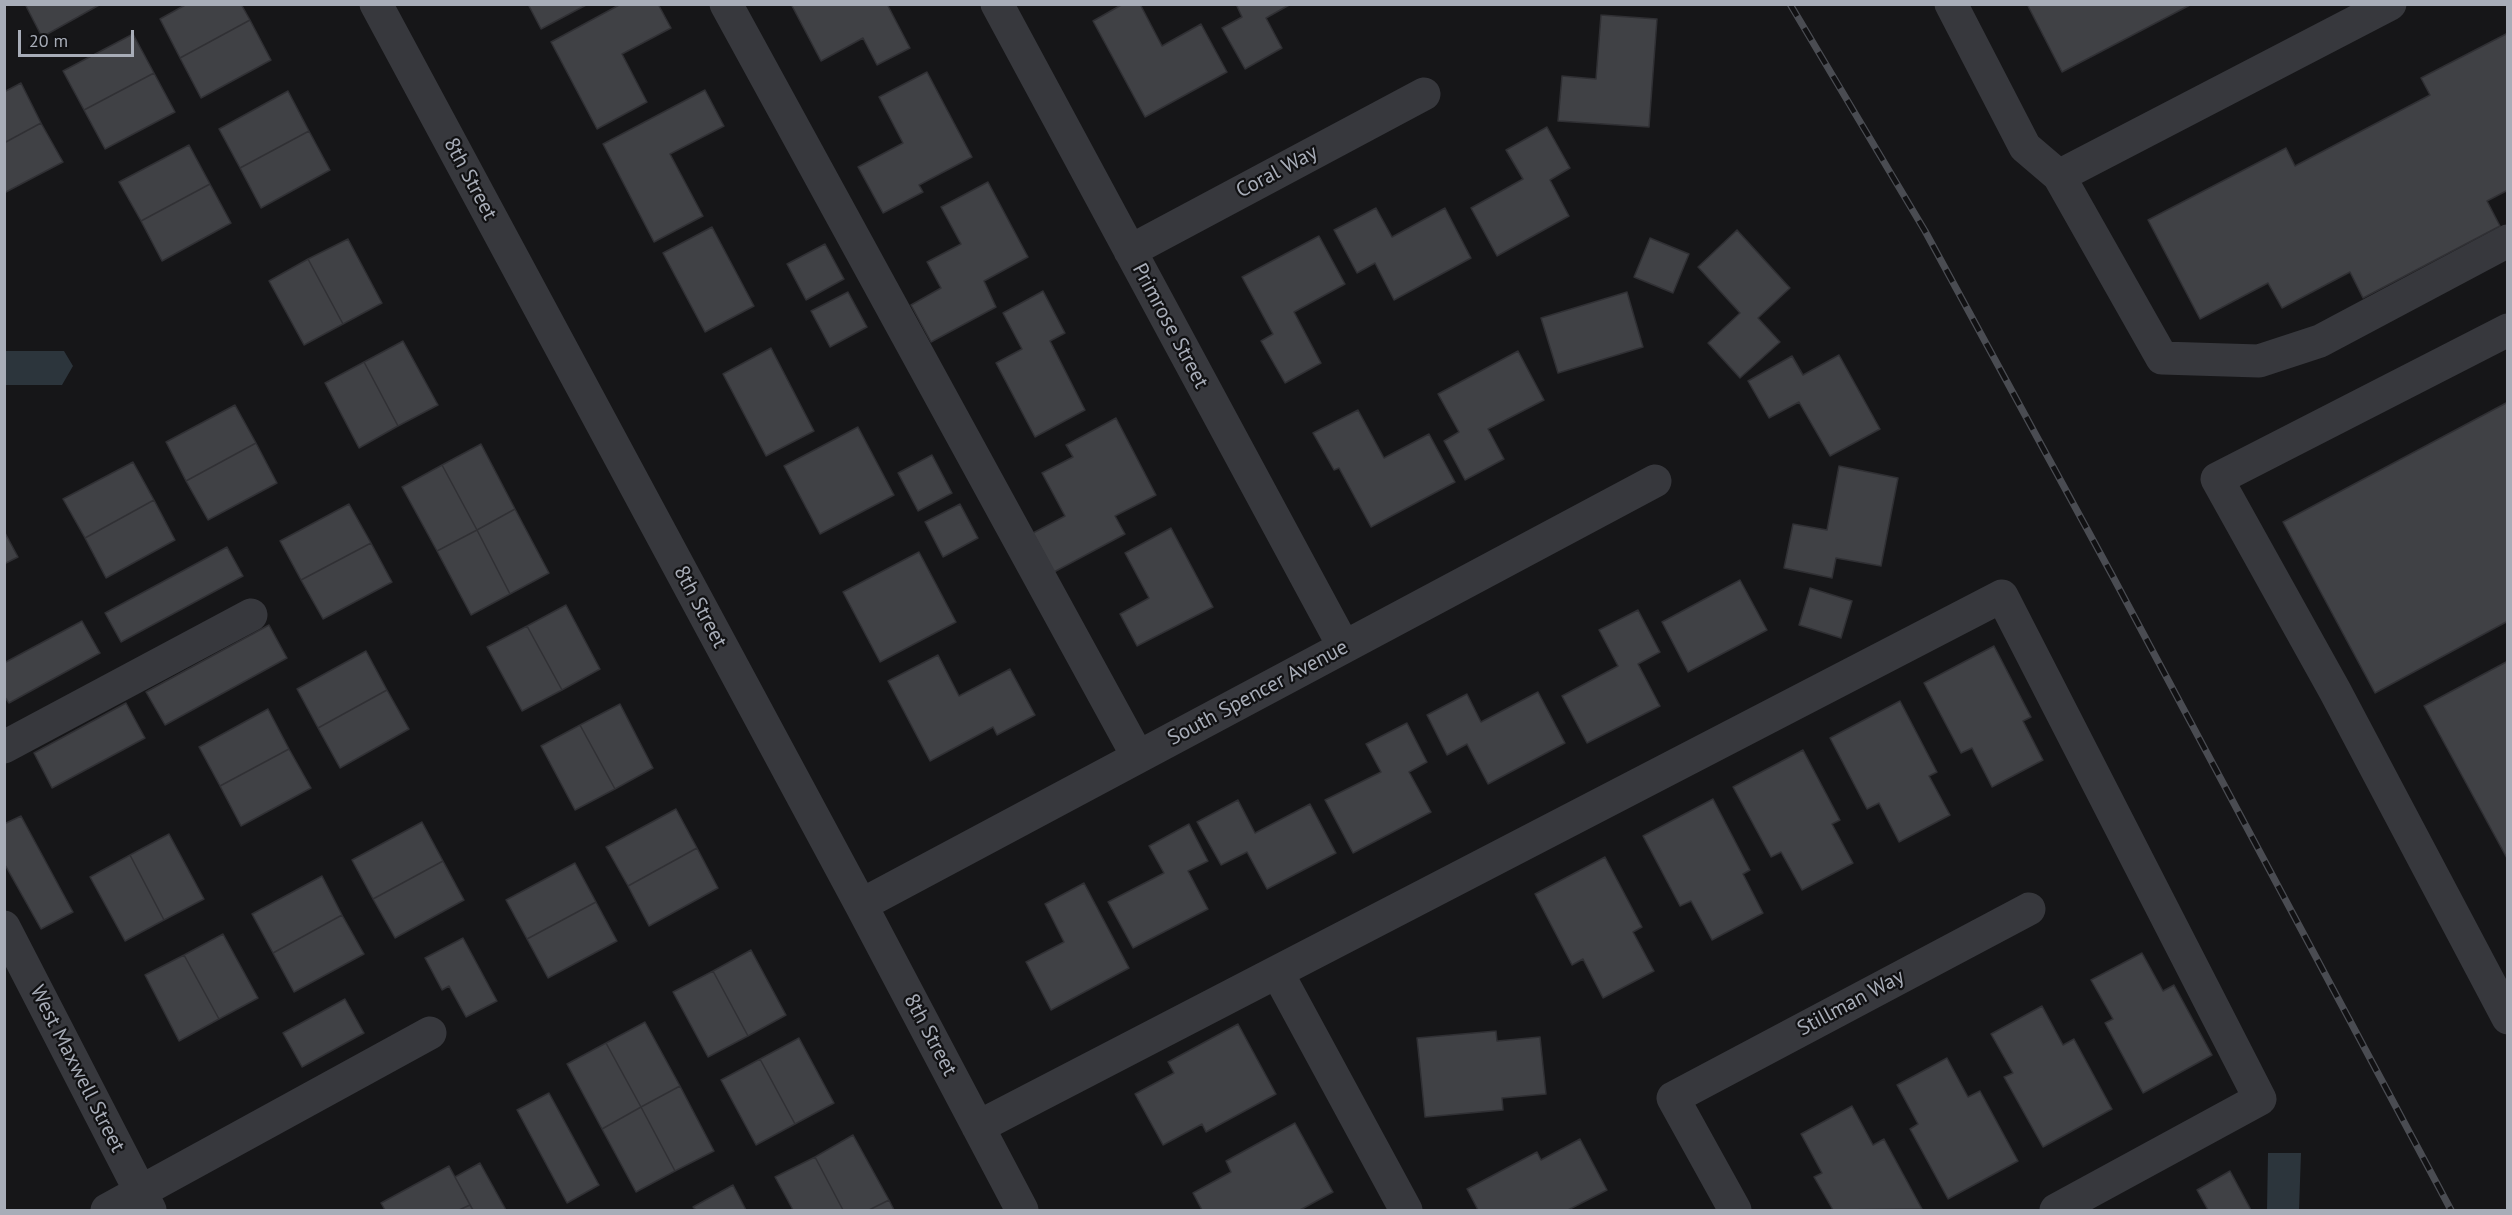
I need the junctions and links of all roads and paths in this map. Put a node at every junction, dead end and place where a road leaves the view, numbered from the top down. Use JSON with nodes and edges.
{"nodes":[{"id":1,"x":376,"y":4,"type":"edge"},
{"id":2,"x":726,"y":4,"type":"edge"},
{"id":3,"x":997,"y":4,"type":"edge"},
{"id":4,"x":1951,"y":4,"type":"edge"},
{"id":5,"x":2390,"y":4,"type":"edge"},
{"id":6,"x":1424,"y":94,"type":"dead end"},
{"id":7,"x":2059,"y":176,"type":"junction"},
{"id":8,"x":2508,"y":241,"type":"edge"},
{"id":9,"x":1130,"y":251,"type":"junction"},
{"id":10,"x":2508,"y":330,"type":"edge"},
{"id":11,"x":1656,"y":481,"type":"dead end"},
{"id":12,"x":251,"y":615,"type":"dead end"},
{"id":13,"x":1344,"y":647,"type":"junction"},
{"id":14,"x":4,"y":747,"type":"edge"},
{"id":15,"x":1138,"y":757,"type":"junction"},
{"id":16,"x":861,"y":905,"type":"junction"},
{"id":17,"x":2030,"y":909,"type":"dead end"},
{"id":18,"x":4,"y":927,"type":"edge"},
{"id":19,"x":1277,"y":972,"type":"junction"},
{"id":20,"x":2508,"y":1018,"type":"edge"},
{"id":21,"x":430,"y":1033,"type":"dead end"},
{"id":22,"x":978,"y":1127,"type":"junction"},
{"id":23,"x":145,"y":1201,"type":"edge"},
{"id":24,"x":107,"y":1210,"type":"edge"},
{"id":25,"x":1022,"y":1210,"type":"edge"},
{"id":26,"x":1406,"y":1210,"type":"edge"},
{"id":27,"x":1735,"y":1210,"type":"edge"},
{"id":28,"x":2056,"y":1210,"type":"edge"}],
"edges":[{"from":1,"to":16,"type":"street","name":"8th Street"},
{"from":2,"to":15,"type":"street"},
{"from":3,"to":9,"type":"street","name":"Primrose Street"},
{"from":4,"to":7,"type":"street"},
{"from":5,"to":7,"type":"street"},
{"from":6,"to":9,"type":"street","name":"Coral Way"},
{"from":7,"to":8,"type":"street"},
{"from":9,"to":13,"type":"street","name":"Primrose Street"},
{"from":10,"to":20,"type":"street"},
{"from":11,"to":13,"type":"street","name":"South Spencer Avenue"},
{"from":12,"to":14,"type":"street"},
{"from":13,"to":15,"type":"street","name":"South Spencer Avenue"},
{"from":15,"to":16,"type":"street","name":"South Spencer Avenue"},
{"from":16,"to":22,"type":"street","name":"8th Street"},
{"from":17,"to":27,"type":"street","name":"Stillman Way"},
{"from":18,"to":23,"type":"street","name":"West Maxwell Street"},
{"from":19,"to":22,"type":"street"},
{"from":19,"to":26,"type":"street"},
{"from":19,"to":28,"type":"street"},
{"from":21,"to":23,"type":"street"},
{"from":22,"to":25,"type":"street","name":"8th Street"},
{"from":23,"to":24,"type":"street"}]}
